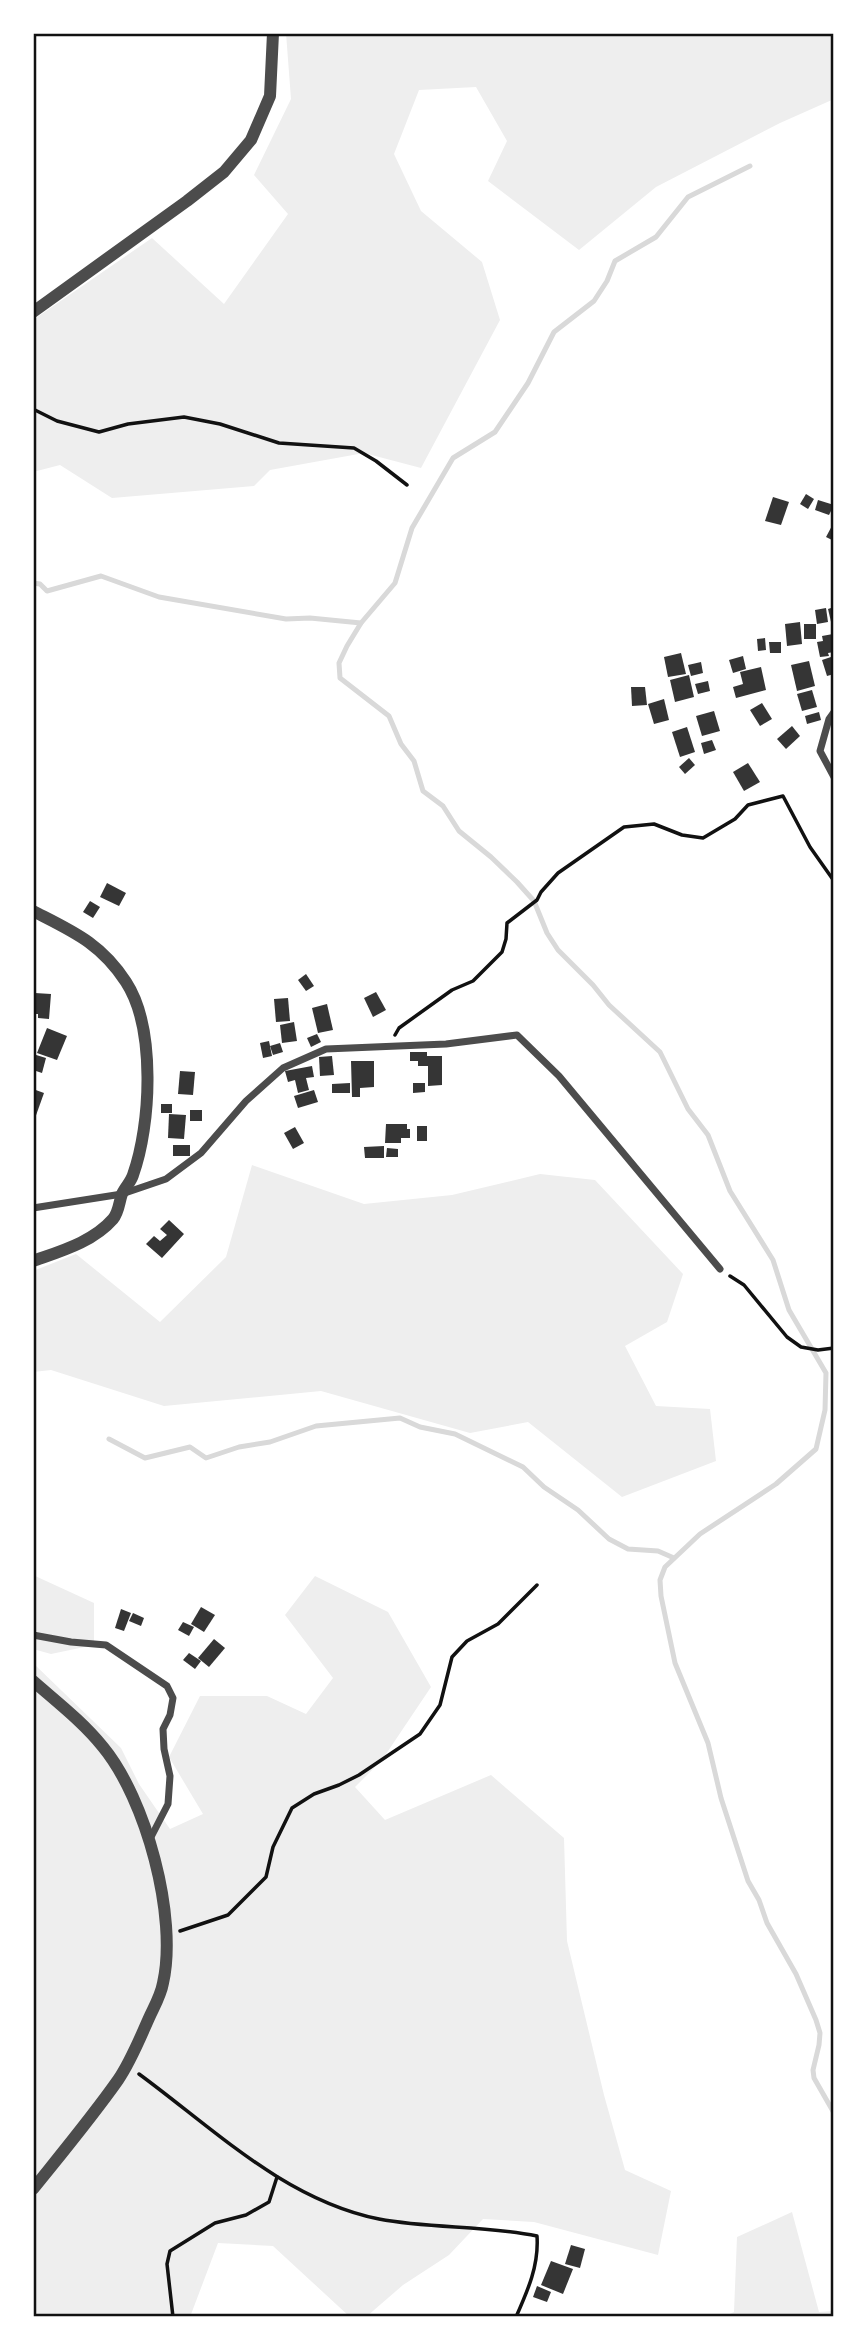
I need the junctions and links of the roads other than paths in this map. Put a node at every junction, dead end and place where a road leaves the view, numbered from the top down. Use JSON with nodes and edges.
{"nodes":[{"id":1,"x":273,"y":33,"type":"edge"},
{"id":2,"x":33,"y":312,"type":"edge"},
{"id":3,"x":834,"y":712,"type":"edge"},
{"id":4,"x":834,"y":778,"type":"edge"},
{"id":5,"x":33,"y":911,"type":"edge"},
{"id":6,"x":122,"y":1194,"type":"junction"},
{"id":7,"x":33,"y":1208,"type":"edge"},
{"id":8,"x":33,"y":1261,"type":"edge"},
{"id":9,"x":720,"y":1269,"type":"road end"},
{"id":10,"x":33,"y":1634,"type":"edge"},
{"id":11,"x":33,"y":1681,"type":"edge"},
{"id":12,"x":149,"y":1842,"type":"junction"},
{"id":13,"x":33,"y":2189,"type":"edge"}],
"edges":[{"from":1,"to":2,"type":"street"},
{"from":3,"to":4,"type":"street"},
{"from":5,"to":6,"type":"street"},
{"from":6,"to":7,"type":"street"},
{"from":6,"to":8,"type":"street"},
{"from":6,"to":9,"type":"street"},
{"from":10,"to":12,"type":"street"},
{"from":11,"to":12,"type":"street"},
{"from":12,"to":13,"type":"street"}]}
